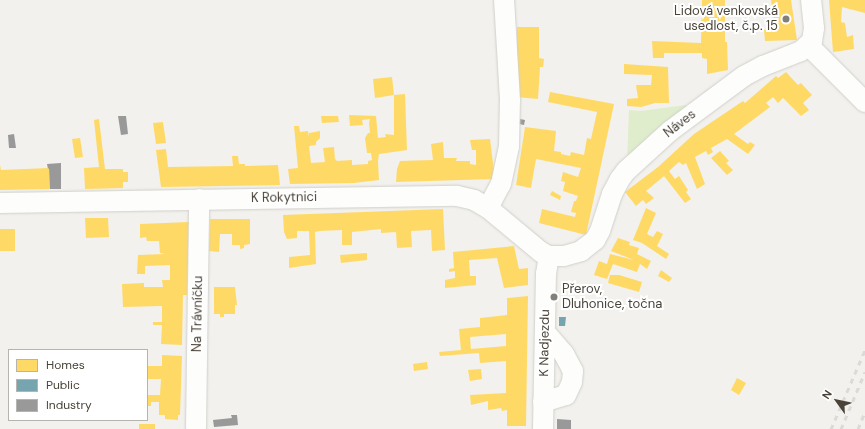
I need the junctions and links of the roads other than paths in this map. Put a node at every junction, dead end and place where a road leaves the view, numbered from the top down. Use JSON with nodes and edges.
{"nodes":[{"id":1,"x":504,"y":0,"type":"edge"},
{"id":2,"x":811,"y":0,"type":"edge"},
{"id":3,"x":808,"y":46,"type":"junction"},
{"id":4,"x":865,"y":102,"type":"edge"},
{"id":5,"x":200,"y":199,"type":"junction"},
{"id":6,"x":0,"y":203,"type":"edge"},
{"id":7,"x":488,"y":208,"type":"junction"},
{"id":8,"x":549,"y":256,"type":"junction"},
{"id":9,"x":545,"y":332,"type":"junction"},
{"id":10,"x":543,"y":402,"type":"junction"},
{"id":11,"x":196,"y":428,"type":"dead end"},
{"id":12,"x":543,"y":429,"type":"edge"}],
"edges":[{"from":1,"to":7,"type":"street"},
{"from":2,"to":3,"type":"street"},
{"from":3,"to":4,"type":"street"},
{"from":3,"to":8,"type":"street","name":"Náves"},
{"from":5,"to":6,"type":"street","name":"K Rokytnici"},
{"from":5,"to":7,"type":"street","name":"K Rokytnici"},
{"from":5,"to":11,"type":"street","name":"Na Trávníčku"},
{"from":7,"to":8,"type":"street","name":"K Rokytnici"},
{"from":8,"to":9,"type":"street","name":"K Nadjezdu"},
{"from":9,"to":10,"type":"street","name":"K Nadjezdu"},
{"from":9,"to":10,"type":"street"},
{"from":10,"to":12,"type":"street","name":"K Nadjezdu"}]}
